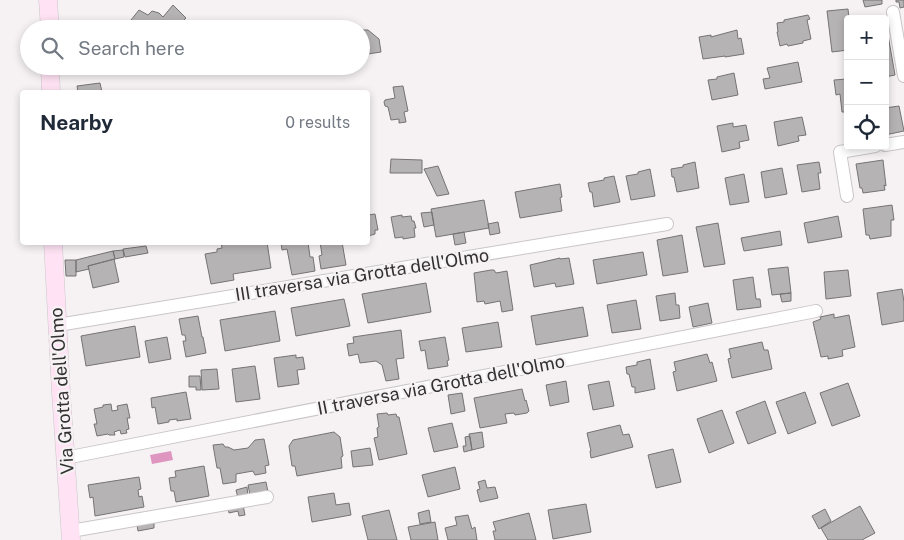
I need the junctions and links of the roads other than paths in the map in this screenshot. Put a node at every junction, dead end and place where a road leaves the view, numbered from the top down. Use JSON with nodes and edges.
{"nodes":[{"id":1,"x":48,"y":0,"type":"edge"},
{"id":2,"x":893,"y":12,"type":"dead end"},
{"id":3,"x":49,"y":20,"type":"edge"},
{"id":4,"x":50,"y":75,"type":"edge"},
{"id":5,"x":904,"y":76,"type":"edge"},
{"id":6,"x":51,"y":90,"type":"edge"},
{"id":7,"x":904,"y":142,"type":"edge"},
{"id":8,"x":889,"y":144,"type":"edge"},
{"id":9,"x":852,"y":150,"type":"edge"},
{"id":10,"x":847,"y":196,"type":"dead end"},
{"id":11,"x":667,"y":224,"type":"dead end"},
{"id":12,"x":52,"y":245,"type":"edge"},
{"id":13,"x":816,"y":311,"type":"dead end"},
{"id":14,"x":58,"y":326,"type":"junction"},
{"id":15,"x":66,"y":458,"type":"junction"},
{"id":16,"x":267,"y":497,"type":"dead end"},
{"id":17,"x":71,"y":536,"type":"edge"}],
"edges":[{"from":1,"to":3,"type":"street"},
{"from":2,"to":5,"type":"street"},
{"from":4,"to":6,"type":"street"},
{"from":7,"to":8,"type":"street"},
{"from":9,"to":10,"type":"street"},
{"from":11,"to":14,"type":"street","name":"III traversa via Grotta dell'Olmo"},
{"from":12,"to":14,"type":"street","name":"Via Grotta dell'Olmo"},
{"from":13,"to":15,"type":"street","name":"II traversa via Grotta dell'Olmo"},
{"from":14,"to":15,"type":"street","name":"Via Grotta dell'Olmo"},
{"from":15,"to":17,"type":"street","name":"Via Grotta dell'Olmo"},
{"from":16,"to":17,"type":"street"}]}
